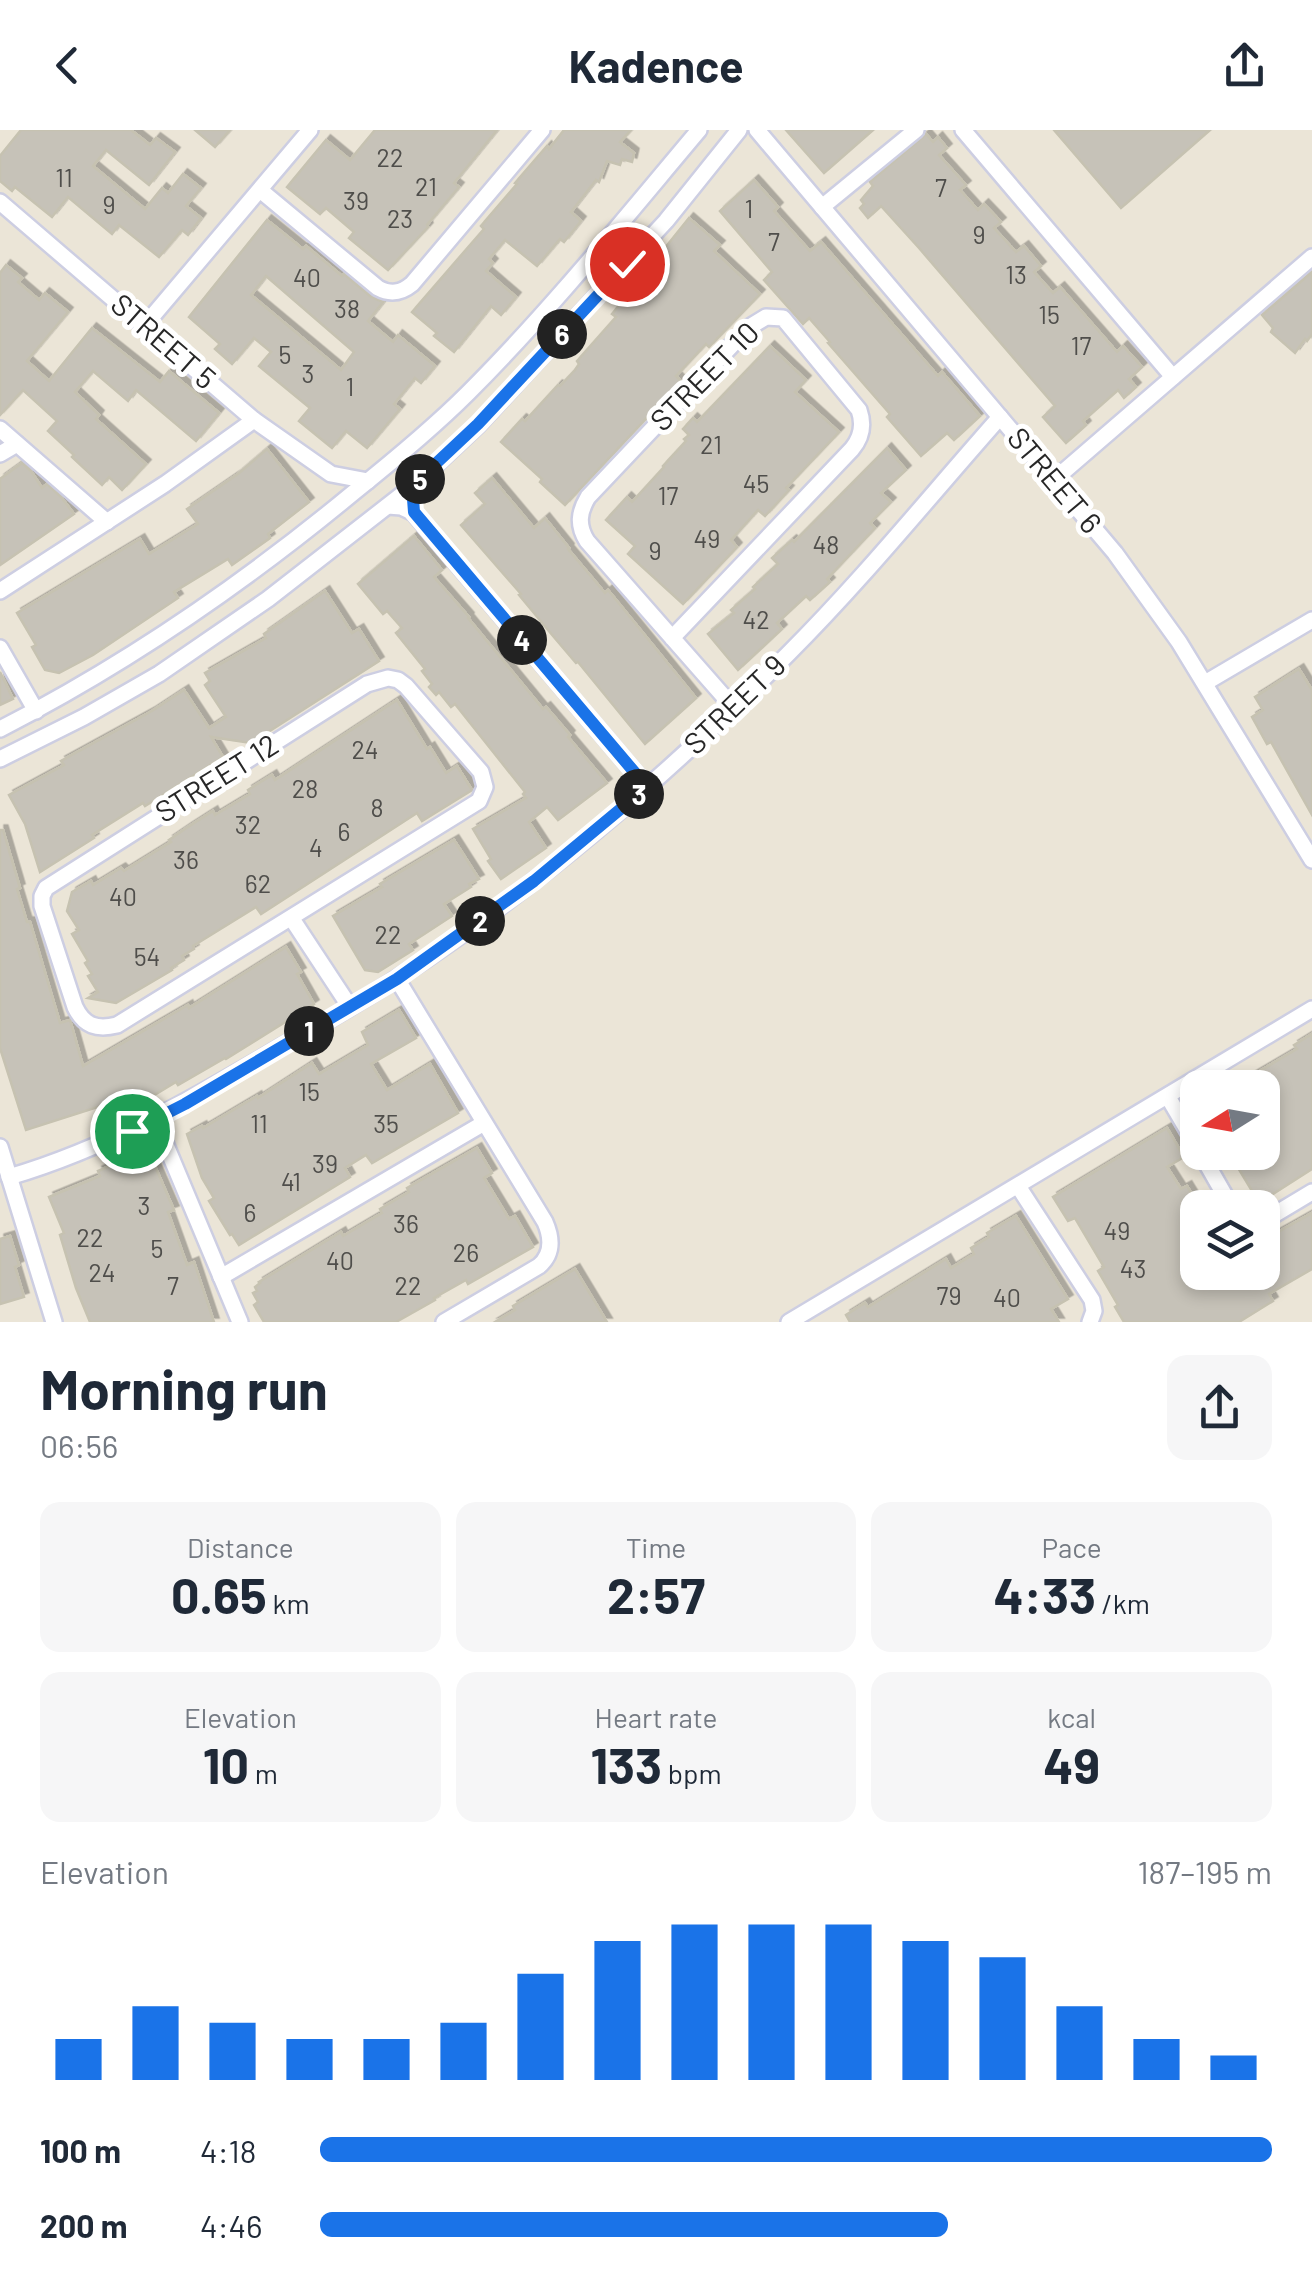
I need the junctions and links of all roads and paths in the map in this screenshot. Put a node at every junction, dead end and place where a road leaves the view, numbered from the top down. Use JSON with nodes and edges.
{"nodes":[{"id":1,"x":310,"y":130,"type":"edge"},
{"id":2,"x":542,"y":130,"type":"edge"},
{"id":3,"x":698,"y":130,"type":"edge"},
{"id":4,"x":739,"y":130,"type":"edge"},
{"id":5,"x":757,"y":130,"type":"edge"},
{"id":6,"x":916,"y":130,"type":"edge"},
{"id":7,"x":963,"y":130,"type":"edge"},
{"id":8,"x":260,"y":190,"type":"junction"},
{"id":9,"x":0,"y":202,"type":"edge"},
{"id":10,"x":822,"y":207,"type":"junction"},
{"id":11,"x":604,"y":243,"type":"junction"},
{"id":12,"x":1312,"y":257,"type":"edge"},
{"id":13,"x":627,"y":264,"type":"junction"},
{"id":14,"x":578,"y":274,"type":"junction"},
{"id":15,"x":596,"y":297,"type":"junction"},
{"id":16,"x":144,"y":325,"type":"junction"},
{"id":17,"x":1172,"y":377,"type":"junction"},
{"id":18,"x":1000,"y":417,"type":"junction"},
{"id":19,"x":254,"y":420,"type":"junction"},
{"id":20,"x":0,"y":429,"type":"edge"},
{"id":21,"x":18,"y":444,"type":"junction"},
{"id":22,"x":0,"y":454,"type":"edge"},
{"id":23,"x":331,"y":474,"type":"junction"},
{"id":24,"x":1055,"y":479,"type":"junction"},
{"id":25,"x":368,"y":481,"type":"junction"},
{"id":26,"x":412,"y":486,"type":"junction"},
{"id":27,"x":388,"y":506,"type":"junction"},
{"id":28,"x":334,"y":509,"type":"junction"},
{"id":29,"x":414,"y":512,"type":"junction"},
{"id":30,"x":107,"y":522,"type":"junction"},
{"id":31,"x":0,"y":591,"type":"edge"},
{"id":32,"x":180,"y":623,"type":"junction"},
{"id":33,"x":1309,"y":627,"type":"edge"},
{"id":34,"x":672,"y":638,"type":"junction"},
{"id":35,"x":144,"y":647,"type":"junction"},
{"id":36,"x":0,"y":648,"type":"edge"},
{"id":37,"x":194,"y":650,"type":"junction"},
{"id":38,"x":158,"y":674,"type":"junction"},
{"id":39,"x":1205,"y":683,"type":"junction"},
{"id":40,"x":733,"y":707,"type":"junction"},
{"id":41,"x":36,"y":711,"type":"junction"},
{"id":42,"x":0,"y":729,"type":"edge"},
{"id":43,"x":0,"y":759,"type":"edge"},
{"id":44,"x":647,"y":787,"type":"junction"},
{"id":45,"x":1312,"y":860,"type":"edge"},
{"id":46,"x":292,"y":918,"type":"junction"},
{"id":47,"x":397,"y":979,"type":"junction"},
{"id":48,"x":350,"y":1006,"type":"junction"},
{"id":49,"x":1312,"y":1009,"type":"edge"},
{"id":50,"x":1168,"y":1097,"type":"junction"},
{"id":51,"x":1180,"y":1118,"type":"edge"},
{"id":52,"x":155,"y":1119,"type":"junction"},
{"id":53,"x":484,"y":1123,"type":"junction"},
{"id":54,"x":0,"y":1147,"type":"edge"},
{"id":55,"x":10,"y":1177,"type":"junction"},
{"id":56,"x":1018,"y":1186,"type":"junction"},
{"id":57,"x":1312,"y":1192,"type":"edge"},
{"id":58,"x":1280,"y":1211,"type":"edge"},
{"id":59,"x":221,"y":1277,"type":"junction"},
{"id":60,"x":51,"y":1321,"type":"edge"},
{"id":61,"x":240,"y":1322,"type":"edge"},
{"id":62,"x":444,"y":1322,"type":"edge"},
{"id":63,"x":789,"y":1322,"type":"edge"},
{"id":64,"x":1090,"y":1322,"type":"edge"}],
"edges":[{"from":1,"to":8,"type":"street"},
{"from":2,"to":8,"type":"street"},
{"from":3,"to":11,"type":"street"},
{"from":4,"to":13,"type":"street"},
{"from":5,"to":10,"type":"street","name":"STREET 6"},
{"from":6,"to":10,"type":"street"},
{"from":7,"to":17,"type":"street"},
{"from":8,"to":16,"type":"street"},
{"from":9,"to":16,"type":"street","name":"STREET 5"},
{"from":10,"to":18,"type":"street","name":"STREET 6"},
{"from":11,"to":13,"type":"street"},
{"from":11,"to":14,"type":"street"},
{"from":12,"to":17,"type":"street"},
{"from":13,"to":15,"type":"street"},
{"from":14,"to":15,"type":"street"},
{"from":14,"to":25,"type":"street"},
{"from":15,"to":26,"type":"street"},
{"from":16,"to":19,"type":"street","name":"STREET 5"},
{"from":17,"to":24,"type":"street"},
{"from":18,"to":24,"type":"street","name":"STREET 6"},
{"from":18,"to":40,"type":"street","name":"STREET 9"},
{"from":19,"to":23,"type":"street","name":"STREET 5"},
{"from":19,"to":30,"type":"street"},
{"from":20,"to":21,"type":"street"},
{"from":21,"to":22,"type":"street"},
{"from":21,"to":30,"type":"street"},
{"from":23,"to":25,"type":"street","name":"STREET 5"},
{"from":23,"to":28,"type":"street"},
{"from":24,"to":39,"type":"street","name":"STREET 6"},
{"from":25,"to":28,"type":"street"},
{"from":26,"to":27,"type":"street"},
{"from":26,"to":29,"type":"street"},
{"from":27,"to":29,"type":"street"},
{"from":27,"to":37,"type":"street"},
{"from":28,"to":32,"type":"street"},
{"from":29,"to":44,"type":"street"},
{"from":30,"to":31,"type":"street"},
{"from":32,"to":35,"type":"street"},
{"from":32,"to":37,"type":"street"},
{"from":33,"to":39,"type":"street"},
{"from":34,"to":34,"type":"street","name":"STREET 10"},
{"from":34,"to":40,"type":"street","name":"STREET 10"},
{"from":35,"to":38,"type":"street"},
{"from":35,"to":41,"type":"street"},
{"from":36,"to":41,"type":"street"},
{"from":37,"to":38,"type":"street"},
{"from":38,"to":43,"type":"street"},
{"from":39,"to":45,"type":"street","name":"STREET 6"},
{"from":40,"to":44,"type":"street","name":"STREET 9"},
{"from":41,"to":42,"type":"street"},
{"from":44,"to":47,"type":"street","name":"STREET 9"},
{"from":46,"to":46,"type":"street","name":"STREET 12"},
{"from":46,"to":48,"type":"street"},
{"from":47,"to":48,"type":"street","name":"STREET 9"},
{"from":47,"to":53,"type":"street"},
{"from":48,"to":52,"type":"street","name":"STREET 9"},
{"from":49,"to":50,"type":"street"},
{"from":50,"to":51,"type":"street"},
{"from":50,"to":56,"type":"street"},
{"from":52,"to":55,"type":"street","name":"STREET 9"},
{"from":52,"to":59,"type":"street"},
{"from":53,"to":59,"type":"street"},
{"from":53,"to":62,"type":"street"},
{"from":54,"to":55,"type":"street"},
{"from":55,"to":60,"type":"street"},
{"from":56,"to":63,"type":"street"},
{"from":56,"to":64,"type":"street"},
{"from":57,"to":58,"type":"street"},
{"from":59,"to":61,"type":"street"}]}
